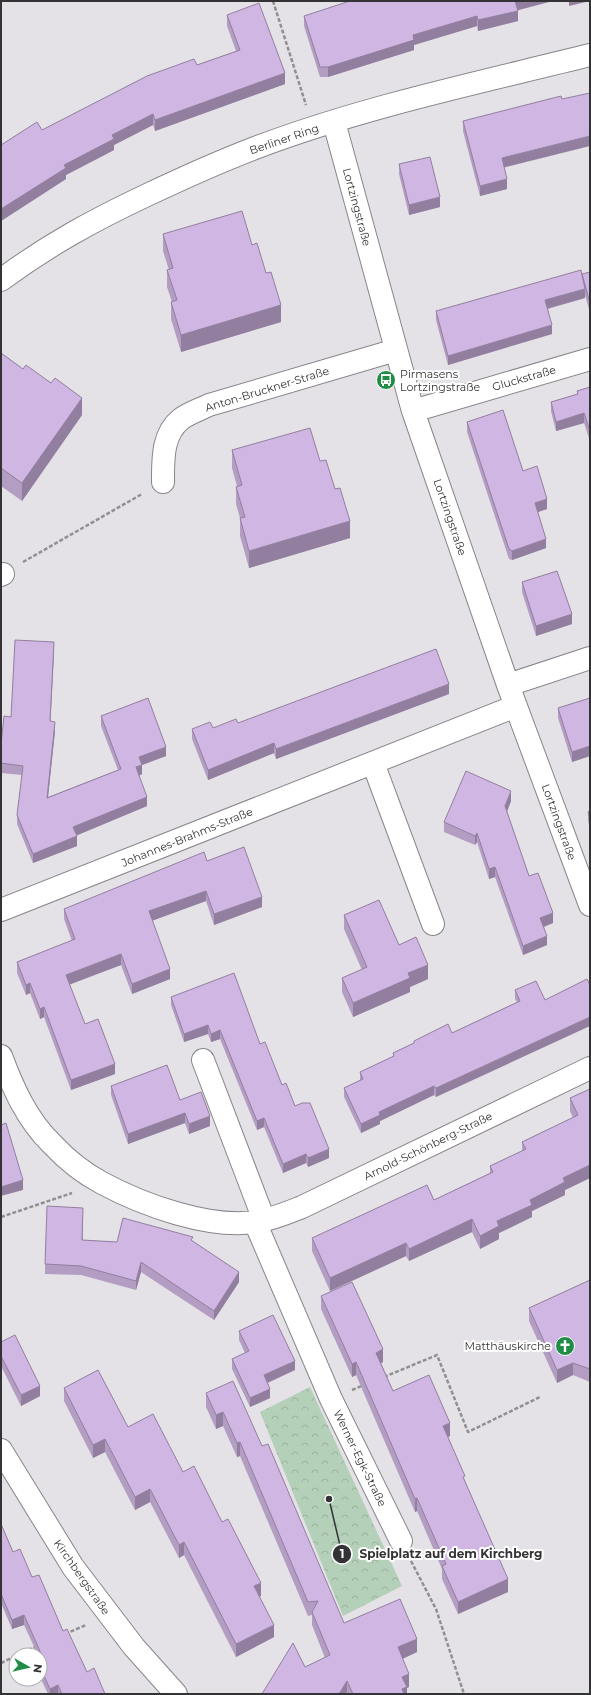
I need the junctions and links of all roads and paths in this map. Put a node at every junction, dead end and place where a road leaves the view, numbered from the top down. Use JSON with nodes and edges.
{"nodes":[{"id":1,"x":273,"y":1,"type":"edge"},
{"id":2,"x":590,"y":55,"type":"edge"},
{"id":3,"x":334,"y":122,"type":"junction"},
{"id":4,"x":313,"y":129,"type":"junction"},
{"id":5,"x":1,"y":280,"type":"edge"},
{"id":6,"x":396,"y":350,"type":"junction"},
{"id":7,"x":590,"y":359,"type":"edge"},
{"id":8,"x":413,"y":411,"type":"junction"},
{"id":9,"x":163,"y":482,"type":"joint"},
{"id":10,"x":2,"y":574,"type":"edge"},
{"id":11,"x":590,"y":658,"type":"edge"},
{"id":12,"x":508,"y":685,"type":"junction"},
{"id":13,"x":516,"y":706,"type":"junction"},
{"id":14,"x":373,"y":763,"type":"junction"},
{"id":15,"x":590,"y":905,"type":"edge"},
{"id":16,"x":1,"y":910,"type":"edge"},
{"id":17,"x":433,"y":924,"type":"dead end"},
{"id":18,"x":1,"y":1056,"type":"edge"},
{"id":19,"x":202,"y":1060,"type":"dead end"},
{"id":20,"x":590,"y":1068,"type":"edge"},
{"id":21,"x":101,"y":1183,"type":"junction"},
{"id":22,"x":1,"y":1217,"type":"edge"},
{"id":23,"x":259,"y":1221,"type":"junction"},
{"id":24,"x":381,"y":1378,"type":"edge"},
{"id":25,"x":367,"y":1384,"type":"edge"},
{"id":26,"x":540,"y":1397,"type":"dead end"},
{"id":27,"x":332,"y":1399,"type":"junction"},
{"id":28,"x":1,"y":1450,"type":"edge"},
{"id":29,"x":401,"y":1541,"type":"joint"},
{"id":30,"x":109,"y":1615,"type":"junction"},
{"id":31,"x":60,"y":1636,"type":"edge"},
{"id":32,"x":40,"y":1645,"type":"edge"},
{"id":33,"x":1,"y":1663,"type":"edge"},
{"id":34,"x":176,"y":1694,"type":"edge"},
{"id":35,"x":464,"y":1694,"type":"edge"}],
"edges":[{"from":1,"to":4,"type":"path"},
{"from":2,"to":3,"type":"street","name":"Berliner Ring"},
{"from":3,"to":4,"type":"street","name":"Berliner Ring"},
{"from":3,"to":6,"type":"street","name":"Lortzingstraße"},
{"from":4,"to":5,"type":"street","name":"Berliner Ring"},
{"from":6,"to":8,"type":"street","name":"Lortzingstraße"},
{"from":6,"to":9,"type":"street","name":"Anton-Bruckner-Straße"},
{"from":7,"to":8,"type":"street","name":"Gluckstraße"},
{"from":8,"to":12,"type":"street","name":"Lortzingstraße"},
{"from":9,"to":10,"type":"path"},
{"from":11,"to":12,"type":"street"},
{"from":12,"to":13,"type":"street","name":"Lortzingstraße"},
{"from":13,"to":14,"type":"street","name":"Johannes-Brahms-Straße"},
{"from":13,"to":15,"type":"street","name":"Lortzingstraße"},
{"from":14,"to":16,"type":"street","name":"Johannes-Brahms-Straße"},
{"from":14,"to":17,"type":"street"},
{"from":18,"to":21,"type":"street","name":"Arnold-Schönberg-Straße"},
{"from":19,"to":23,"type":"street"},
{"from":20,"to":23,"type":"street","name":"Arnold-Schönberg-Straße"},
{"from":21,"to":22,"type":"path"},
{"from":21,"to":23,"type":"street","name":"Arnold-Schönberg-Straße"},
{"from":23,"to":27,"type":"street","name":"Werner-Egk-Straße"},
{"from":24,"to":26,"type":"path"},
{"from":25,"to":27,"type":"path"},
{"from":27,"to":29,"type":"street","name":"Werner-Egk-Straße"},
{"from":28,"to":30,"type":"street","name":"Kirchbergstraße"},
{"from":29,"to":35,"type":"path"},
{"from":30,"to":31,"type":"path"},
{"from":30,"to":34,"type":"street","name":"Kirchbergstraße"},
{"from":32,"to":33,"type":"path"}]}
